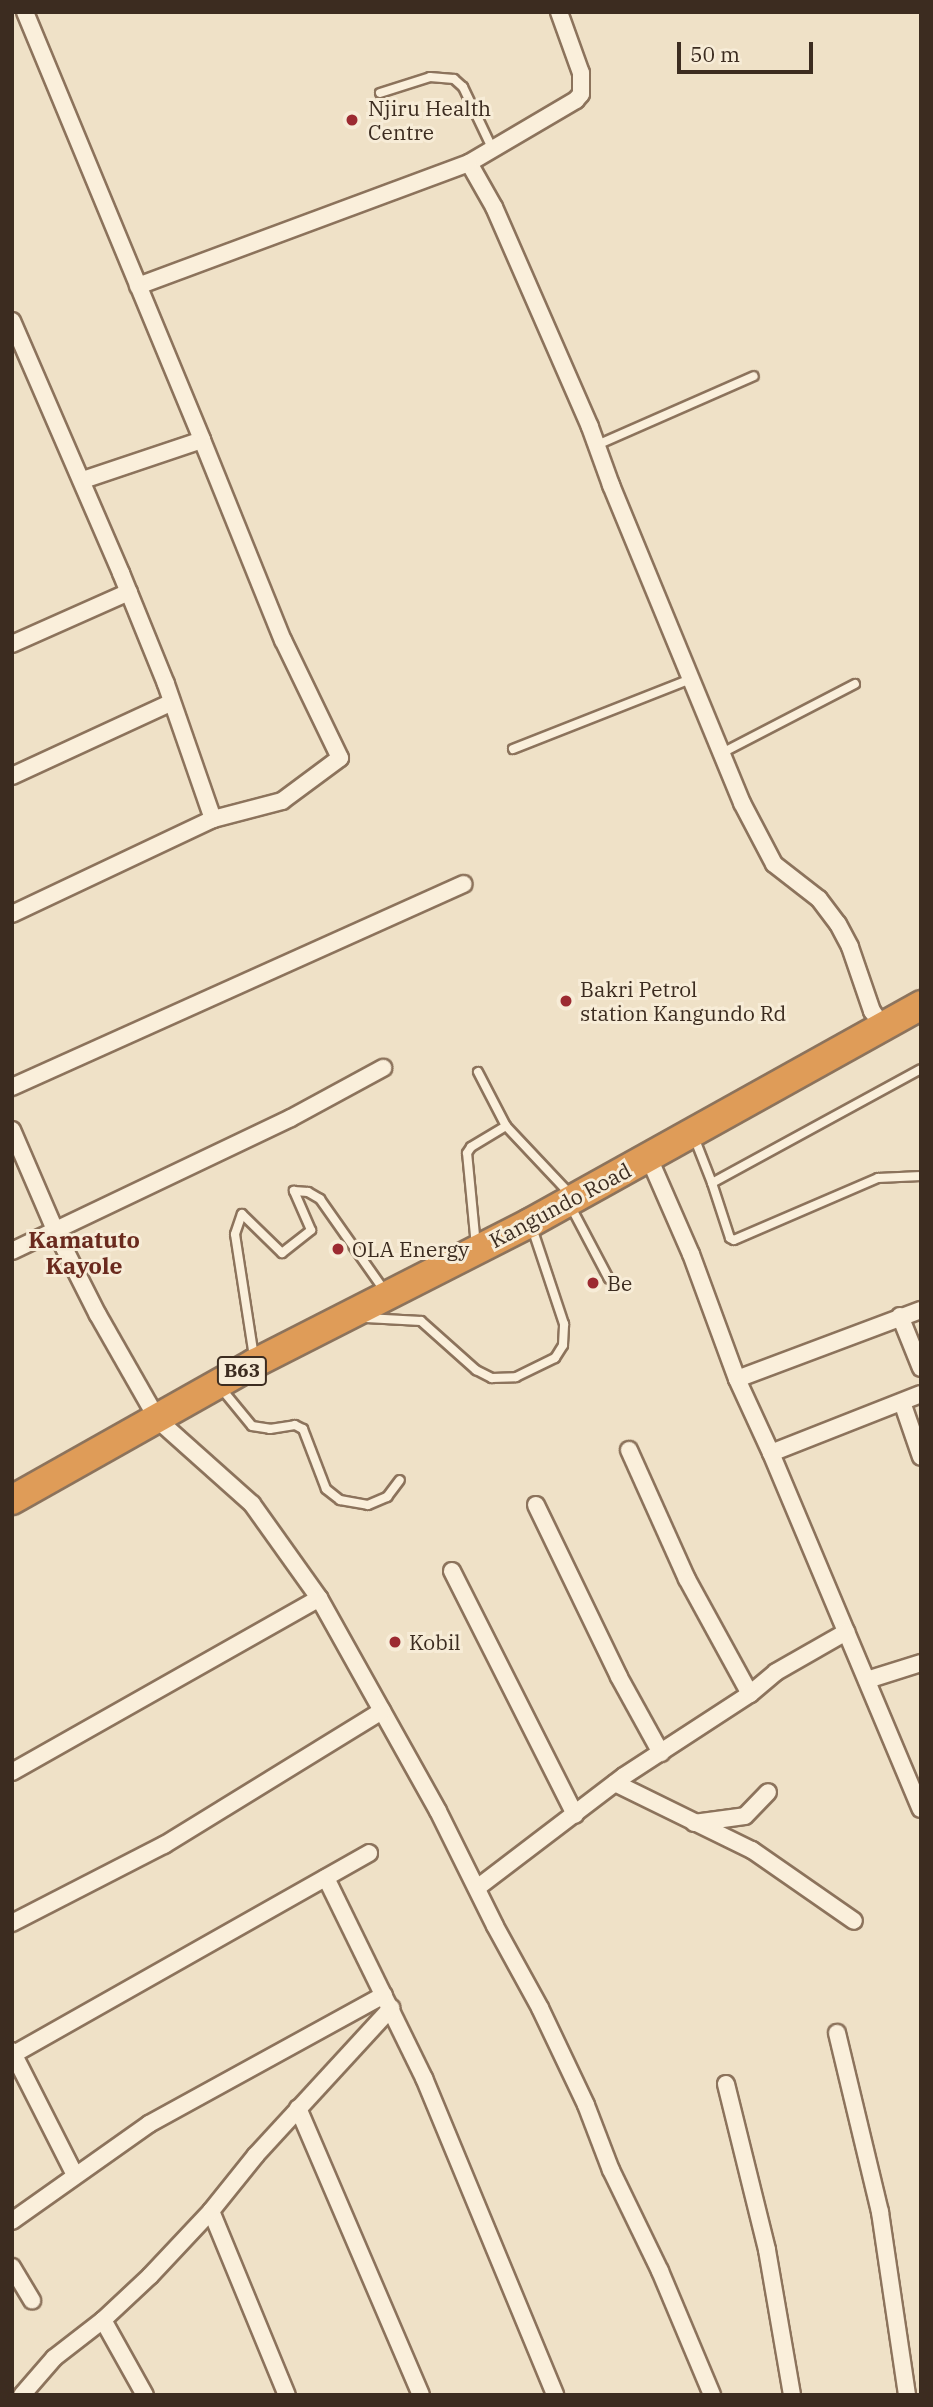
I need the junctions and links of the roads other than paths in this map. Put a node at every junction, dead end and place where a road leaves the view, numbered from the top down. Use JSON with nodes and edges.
{"nodes":[{"id":1,"x":25,"y":12,"type":"edge"},
{"id":2,"x":559,"y":12,"type":"edge"},
{"id":3,"x":380,"y":93,"type":"dead end"},
{"id":4,"x":493,"y":149,"type":"junction"},
{"id":5,"x":469,"y":163,"type":"junction"},
{"id":6,"x":138,"y":286,"type":"junction"},
{"id":7,"x":12,"y":321,"type":"edge"},
{"id":8,"x":754,"y":376,"type":"dead end"},
{"id":9,"x":202,"y":440,"type":"junction"},
{"id":10,"x":597,"y":445,"type":"junction"},
{"id":11,"x":83,"y":480,"type":"junction"},
{"id":12,"x":129,"y":592,"type":"junction"},
{"id":13,"x":12,"y":645,"type":"edge"},
{"id":14,"x":691,"y":679,"type":"junction"},
{"id":15,"x":855,"y":684,"type":"dead end"},
{"id":16,"x":172,"y":702,"type":"junction"},
{"id":17,"x":513,"y":749,"type":"dead end"},
{"id":18,"x":720,"y":754,"type":"junction"},
{"id":19,"x":12,"y":776,"type":"edge"},
{"id":20,"x":213,"y":819,"type":"junction"},
{"id":21,"x":464,"y":884,"type":"dead end"},
{"id":22,"x":12,"y":914,"type":"edge"},
{"id":23,"x":921,"y":1005,"type":"edge"},
{"id":24,"x":883,"y":1026,"type":"junction"},
{"id":25,"x":383,"y":1068,"type":"dead end"},
{"id":26,"x":921,"y":1069,"type":"edge"},
{"id":27,"x":478,"y":1072,"type":"dead end"},
{"id":28,"x":12,"y":1087,"type":"edge"},
{"id":29,"x":506,"y":1126,"type":"junction"},
{"id":30,"x":12,"y":1130,"type":"edge"},
{"id":31,"x":692,"y":1134,"type":"junction"},
{"id":32,"x":649,"y":1158,"type":"junction"},
{"id":33,"x":921,"y":1176,"type":"edge"},
{"id":34,"x":712,"y":1183,"type":"junction"},
{"id":35,"x":571,"y":1200,"type":"junction"},
{"id":36,"x":530,"y":1223,"type":"junction"},
{"id":37,"x":55,"y":1230,"type":"junction"},
{"id":38,"x":476,"y":1249,"type":"junction"},
{"id":39,"x":12,"y":1251,"type":"edge"},
{"id":40,"x":609,"y":1279,"type":"dead end"},
{"id":41,"x":387,"y":1295,"type":"junction"},
{"id":42,"x":921,"y":1310,"type":"edge"},
{"id":43,"x":346,"y":1316,"type":"junction"},
{"id":44,"x":900,"y":1316,"type":"junction"},
{"id":45,"x":255,"y":1363,"type":"junction"},
{"id":46,"x":921,"y":1368,"type":"edge"},
{"id":47,"x":737,"y":1379,"type":"junction"},
{"id":48,"x":218,"y":1385,"type":"junction"},
{"id":49,"x":921,"y":1394,"type":"edge"},
{"id":50,"x":902,"y":1402,"type":"junction"},
{"id":51,"x":158,"y":1420,"type":"junction"},
{"id":52,"x":629,"y":1450,"type":"dead end"},
{"id":53,"x":771,"y":1453,"type":"junction"},
{"id":54,"x":921,"y":1457,"type":"edge"},
{"id":55,"x":400,"y":1479,"type":"dead end"},
{"id":56,"x":12,"y":1500,"type":"edge"},
{"id":57,"x":536,"y":1504,"type":"dead end"},
{"id":58,"x":452,"y":1571,"type":"dead end"},
{"id":59,"x":319,"y":1598,"type":"junction"},
{"id":60,"x":846,"y":1632,"type":"junction"},
{"id":61,"x":921,"y":1662,"type":"edge"},
{"id":62,"x":867,"y":1680,"type":"junction"},
{"id":63,"x":750,"y":1694,"type":"junction"},
{"id":64,"x":382,"y":1711,"type":"junction"},
{"id":65,"x":662,"y":1753,"type":"junction"},
{"id":66,"x":12,"y":1772,"type":"edge"},
{"id":67,"x":615,"y":1783,"type":"junction"},
{"id":68,"x":768,"y":1792,"type":"dead end"},
{"id":69,"x":921,"y":1809,"type":"edge"},
{"id":70,"x":575,"y":1815,"type":"junction"},
{"id":71,"x":694,"y":1823,"type":"junction"},
{"id":72,"x":369,"y":1853,"type":"dead end"},
{"id":73,"x":326,"y":1878,"type":"junction"},
{"id":74,"x":477,"y":1888,"type":"junction"},
{"id":75,"x":854,"y":1921,"type":"dead end"},
{"id":76,"x":12,"y":1923,"type":"edge"},
{"id":77,"x":388,"y":2001,"type":"junction"},
{"id":78,"x":837,"y":2033,"type":"dead end"},
{"id":79,"x":13,"y":2053,"type":"edge"},
{"id":80,"x":726,"y":2084,"type":"dead end"},
{"id":81,"x":298,"y":2108,"type":"junction"},
{"id":82,"x":75,"y":2175,"type":"junction"},
{"id":83,"x":211,"y":2211,"type":"junction"},
{"id":84,"x":12,"y":2221,"type":"edge"},
{"id":85,"x":12,"y":2267,"type":"edge"},
{"id":86,"x":32,"y":2300,"type":"dead end"},
{"id":87,"x":103,"y":2320,"type":"junction"},
{"id":88,"x":22,"y":2395,"type":"edge"},
{"id":89,"x":145,"y":2395,"type":"edge"},
{"id":90,"x":287,"y":2395,"type":"edge"},
{"id":91,"x":421,"y":2395,"type":"edge"},
{"id":92,"x":555,"y":2395,"type":"edge"},
{"id":93,"x":712,"y":2395,"type":"edge"},
{"id":94,"x":792,"y":2395,"type":"edge"},
{"id":95,"x":907,"y":2395,"type":"edge"}],
"edges":[{"from":1,"to":6,"type":"street"},
{"from":2,"to":4,"type":"street"},
{"from":3,"to":4,"type":"lane"},
{"from":4,"to":5,"type":"street"},
{"from":5,"to":6,"type":"street"},
{"from":5,"to":10,"type":"street"},
{"from":6,"to":9,"type":"street"},
{"from":7,"to":11,"type":"street"},
{"from":8,"to":10,"type":"lane"},
{"from":9,"to":11,"type":"street"},
{"from":9,"to":20,"type":"street"},
{"from":10,"to":14,"type":"street"},
{"from":11,"to":12,"type":"street"},
{"from":12,"to":13,"type":"street"},
{"from":12,"to":16,"type":"street"},
{"from":14,"to":17,"type":"lane"},
{"from":14,"to":18,"type":"street"},
{"from":15,"to":18,"type":"lane"},
{"from":16,"to":19,"type":"street"},
{"from":16,"to":20,"type":"street"},
{"from":18,"to":24,"type":"street"},
{"from":20,"to":22,"type":"street"},
{"from":21,"to":28,"type":"street"},
{"from":23,"to":24,"type":"highway","name":"Kangundo Road","number":"B63"},
{"from":24,"to":31,"type":"highway","name":"Kangundo Road","number":"B63"},
{"from":25,"to":37,"type":"street"},
{"from":26,"to":34,"type":"lane"},
{"from":27,"to":29,"type":"lane"},
{"from":29,"to":35,"type":"lane"},
{"from":29,"to":38,"type":"lane"},
{"from":30,"to":37,"type":"street"},
{"from":31,"to":32,"type":"highway","name":"Kangundo Road","number":"B63"},
{"from":31,"to":34,"type":"lane"},
{"from":32,"to":35,"type":"highway","name":"Kangundo Road","number":"B63"},
{"from":32,"to":47,"type":"street"},
{"from":33,"to":34,"type":"lane"},
{"from":35,"to":36,"type":"highway","name":"Kangundo Road","number":"B63"},
{"from":35,"to":40,"type":"lane"},
{"from":36,"to":38,"type":"highway","name":"Kangundo Road","number":"B63"},
{"from":36,"to":43,"type":"lane"},
{"from":37,"to":39,"type":"street"},
{"from":37,"to":51,"type":"street"},
{"from":38,"to":41,"type":"highway","name":"Kangundo Road","number":"B63"},
{"from":41,"to":43,"type":"highway","name":"Kangundo Road","number":"B63"},
{"from":41,"to":45,"type":"lane"},
{"from":42,"to":44,"type":"street"},
{"from":43,"to":45,"type":"highway","name":"Kangundo Road","number":"B63"},
{"from":44,"to":46,"type":"street"},
{"from":44,"to":47,"type":"street"},
{"from":45,"to":48,"type":"highway","name":"Kangundo Road","number":"B63"},
{"from":47,"to":53,"type":"street"},
{"from":48,"to":51,"type":"highway","name":"Kangundo Road","number":"B63"},
{"from":48,"to":55,"type":"lane"},
{"from":49,"to":50,"type":"street"},
{"from":50,"to":53,"type":"street"},
{"from":50,"to":54,"type":"street"},
{"from":51,"to":56,"type":"highway","name":"Kangundo Road","number":"B63"},
{"from":51,"to":59,"type":"street"},
{"from":52,"to":63,"type":"street"},
{"from":53,"to":60,"type":"street"},
{"from":57,"to":65,"type":"street"},
{"from":58,"to":70,"type":"street"},
{"from":59,"to":64,"type":"street"},
{"from":59,"to":66,"type":"street"},
{"from":60,"to":62,"type":"street"},
{"from":60,"to":63,"type":"street"},
{"from":61,"to":62,"type":"street"},
{"from":62,"to":69,"type":"street"},
{"from":63,"to":65,"type":"street"},
{"from":64,"to":74,"type":"street"},
{"from":64,"to":76,"type":"street"},
{"from":65,"to":67,"type":"street"},
{"from":67,"to":70,"type":"street"},
{"from":67,"to":71,"type":"street"},
{"from":68,"to":71,"type":"street"},
{"from":70,"to":74,"type":"street"},
{"from":71,"to":75,"type":"street"},
{"from":72,"to":73,"type":"street"},
{"from":73,"to":77,"type":"street"},
{"from":73,"to":79,"type":"street"},
{"from":74,"to":93,"type":"street"},
{"from":77,"to":81,"type":"street"},
{"from":77,"to":82,"type":"street"},
{"from":77,"to":92,"type":"street"},
{"from":78,"to":95,"type":"street"},
{"from":79,"to":82,"type":"street"},
{"from":80,"to":94,"type":"street"},
{"from":81,"to":83,"type":"street"},
{"from":81,"to":91,"type":"street"},
{"from":82,"to":84,"type":"street"},
{"from":83,"to":87,"type":"street"},
{"from":83,"to":90,"type":"street"},
{"from":85,"to":86,"type":"street"},
{"from":87,"to":88,"type":"street"},
{"from":87,"to":89,"type":"street"}]}
